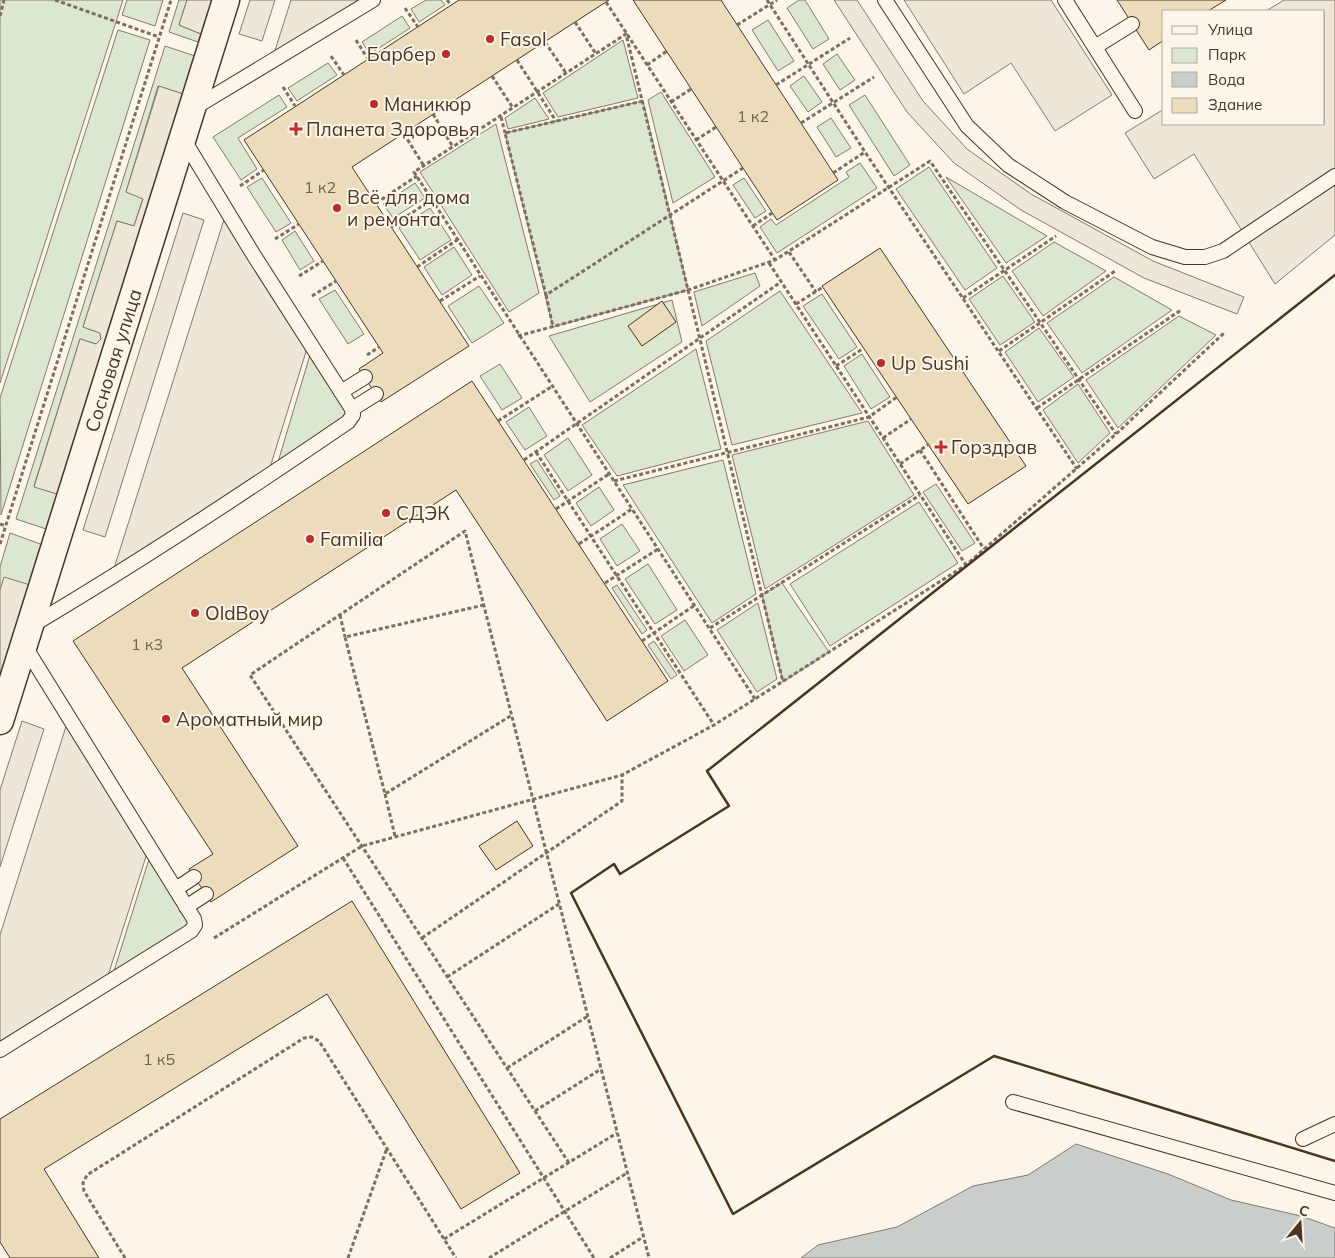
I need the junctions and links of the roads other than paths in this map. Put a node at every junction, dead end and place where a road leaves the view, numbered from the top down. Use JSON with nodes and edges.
{"nodes":[{"id":1,"x":226,"y":0,"type":"edge"},
{"id":2,"x":373,"y":0,"type":"edge"},
{"id":3,"x":885,"y":0,"type":"edge"},
{"id":4,"x":1065,"y":0,"type":"edge"},
{"id":5,"x":1132,"y":24,"type":"dead end"},
{"id":6,"x":1095,"y":47,"type":"junction"},
{"id":7,"x":190,"y":111,"type":"junction"},
{"id":8,"x":1135,"y":111,"type":"dead end"},
{"id":9,"x":182,"y":136,"type":"junction"},
{"id":10,"x":1335,"y":176,"type":"edge"},
{"id":11,"x":364,"y":377,"type":"dead end"},
{"id":12,"x":341,"y":392,"type":"junction"},
{"id":13,"x":376,"y":394,"type":"dead end"},
{"id":14,"x":352,"y":409,"type":"junction"},
{"id":15,"x":27,"y":636,"type":"junction"},
{"id":16,"x":0,"y":721,"type":"edge"},
{"id":17,"x":194,"y":877,"type":"dead end"},
{"id":18,"x":176,"y":889,"type":"junction"},
{"id":19,"x":206,"y":894,"type":"dead end"},
{"id":20,"x":186,"y":907,"type":"junction"},
{"id":21,"x":0,"y":1050,"type":"edge"},
{"id":22,"x":1013,"y":1102,"type":"dead end"},
{"id":23,"x":1335,"y":1124,"type":"edge"},
{"id":24,"x":1303,"y":1139,"type":"dead end"},
{"id":25,"x":1335,"y":1193,"type":"edge"}],
"edges":[{"from":1,"to":7,"type":"street","name":"Сосновая улица"},
{"from":2,"to":7,"type":"lane"},
{"from":3,"to":10,"type":"lane"},
{"from":4,"to":6,"type":"lane"},
{"from":5,"to":6,"type":"lane"},
{"from":6,"to":8,"type":"lane"},
{"from":7,"to":9,"type":"street","name":"Сосновая улица"},
{"from":9,"to":12,"type":"lane"},
{"from":9,"to":15,"type":"street","name":"Сосновая улица"},
{"from":11,"to":12,"type":"lane"},
{"from":12,"to":14,"type":"lane"},
{"from":13,"to":14,"type":"lane"},
{"from":14,"to":15,"type":"lane"},
{"from":15,"to":16,"type":"street","name":"Сосновая улица"},
{"from":15,"to":18,"type":"lane"},
{"from":17,"to":18,"type":"lane"},
{"from":18,"to":20,"type":"lane"},
{"from":19,"to":20,"type":"lane"},
{"from":20,"to":21,"type":"lane"},
{"from":22,"to":25,"type":"lane"},
{"from":23,"to":24,"type":"lane"}]}
